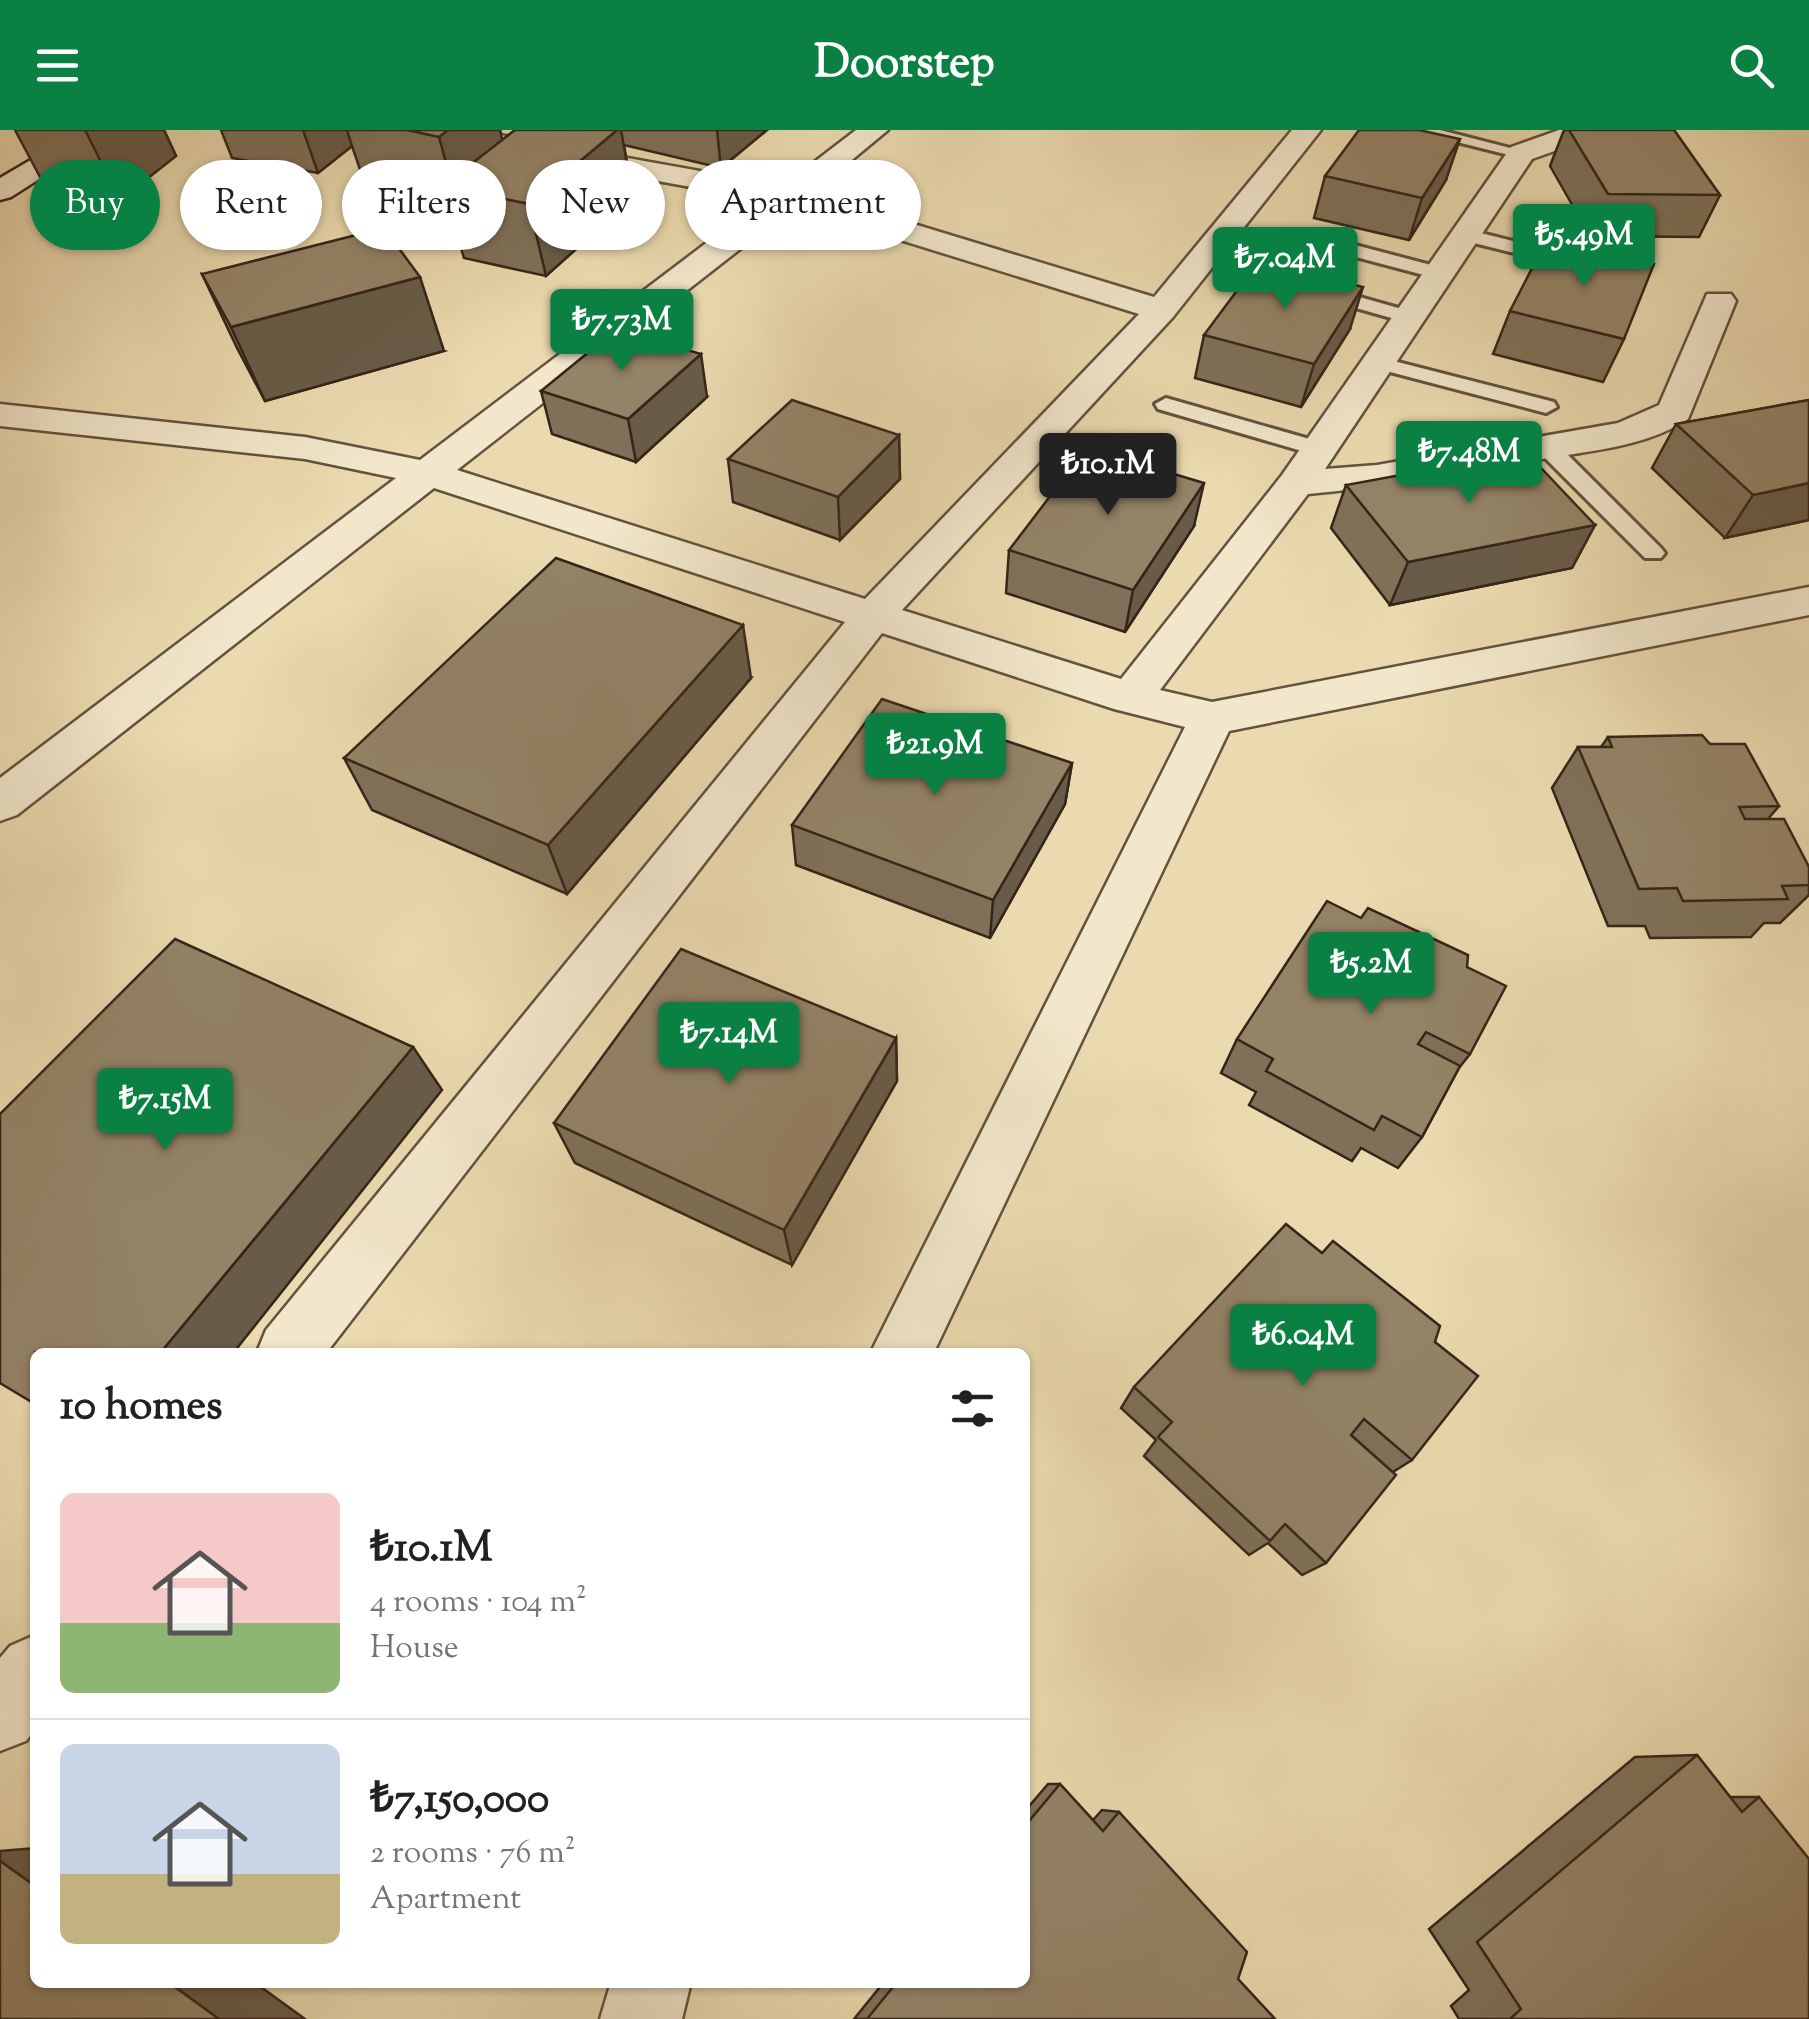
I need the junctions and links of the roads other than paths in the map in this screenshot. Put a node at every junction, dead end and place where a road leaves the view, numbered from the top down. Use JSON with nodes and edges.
{"nodes":[{"id":1,"x":102,"y":130,"type":"edge"},
{"id":2,"x":424,"y":130,"type":"edge"},
{"id":3,"x":874,"y":130,"type":"edge"},
{"id":4,"x":1307,"y":130,"type":"edge"},
{"id":5,"x":1417,"y":130,"type":"edge"},
{"id":6,"x":1570,"y":136,"type":"edge"},
{"id":7,"x":1521,"y":153,"type":"junction"},
{"id":8,"x":836,"y":160,"type":"edge"},
{"id":9,"x":685,"y":177,"type":"edge"},
{"id":10,"x":0,"y":191,"type":"edge"},
{"id":11,"x":1465,"y":235,"type":"junction"},
{"id":12,"x":921,"y":236,"type":"edge"},
{"id":13,"x":1306,"y":238,"type":"dead end"},
{"id":14,"x":719,"y":250,"type":"edge"},
{"id":15,"x":1607,"y":270,"type":"edge"},
{"id":16,"x":1439,"y":273,"type":"junction"},
{"id":17,"x":1298,"y":286,"type":"edge"},
{"id":18,"x":1719,"y":301,"type":"dead end"},
{"id":19,"x":1161,"y":310,"type":"junction"},
{"id":20,"x":1409,"y":317,"type":"junction"},
{"id":21,"x":1378,"y":363,"type":"junction"},
{"id":22,"x":1166,"y":404,"type":"dead end"},
{"id":23,"x":1546,"y":407,"type":"dead end"},
{"id":24,"x":0,"y":415,"type":"edge"},
{"id":25,"x":1547,"y":446,"type":"junction"},
{"id":26,"x":1319,"y":450,"type":"junction"},
{"id":27,"x":426,"y":473,"type":"junction"},
{"id":28,"x":1296,"y":484,"type":"junction"},
{"id":29,"x":1653,"y":553,"type":"dead end"},
{"id":30,"x":1809,"y":601,"type":"edge"},
{"id":31,"x":872,"y":617,"type":"junction"},
{"id":32,"x":1130,"y":698,"type":"junction"},
{"id":33,"x":1212,"y":718,"type":"junction"},
{"id":34,"x":0,"y":802,"type":"edge"},
{"id":35,"x":291,"y":1348,"type":"edge"},
{"id":36,"x":904,"y":1348,"type":"edge"},
{"id":37,"x":30,"y":1677,"type":"edge"},
{"id":38,"x":0,"y":1715,"type":"edge"},
{"id":39,"x":650,"y":1988,"type":"edge"},
{"id":40,"x":642,"y":2019,"type":"edge"}],
"edges":[{"from":1,"to":10,"type":"street"},
{"from":2,"to":9,"type":"street"},
{"from":3,"to":8,"type":"street"},
{"from":4,"to":19,"type":"street"},
{"from":5,"to":7,"type":"lane"},
{"from":6,"to":7,"type":"street"},
{"from":7,"to":11,"type":"street"},
{"from":11,"to":15,"type":"lane"},
{"from":11,"to":16,"type":"street"},
{"from":12,"to":19,"type":"street"},
{"from":13,"to":16,"type":"lane"},
{"from":14,"to":27,"type":"street"},
{"from":16,"to":20,"type":"street"},
{"from":17,"to":20,"type":"lane"},
{"from":18,"to":25,"type":"street"},
{"from":19,"to":31,"type":"street"},
{"from":20,"to":21,"type":"street"},
{"from":21,"to":23,"type":"lane"},
{"from":21,"to":26,"type":"street"},
{"from":22,"to":26,"type":"lane"},
{"from":24,"to":27,"type":"street"},
{"from":25,"to":28,"type":"street"},
{"from":25,"to":29,"type":"lane"},
{"from":26,"to":28,"type":"street"},
{"from":27,"to":31,"type":"street"},
{"from":27,"to":34,"type":"street"},
{"from":28,"to":32,"type":"street"},
{"from":30,"to":33,"type":"street"},
{"from":31,"to":32,"type":"street"},
{"from":31,"to":35,"type":"street"},
{"from":32,"to":33,"type":"street"},
{"from":33,"to":36,"type":"street"},
{"from":37,"to":38,"type":"street"},
{"from":39,"to":40,"type":"street"}]}
